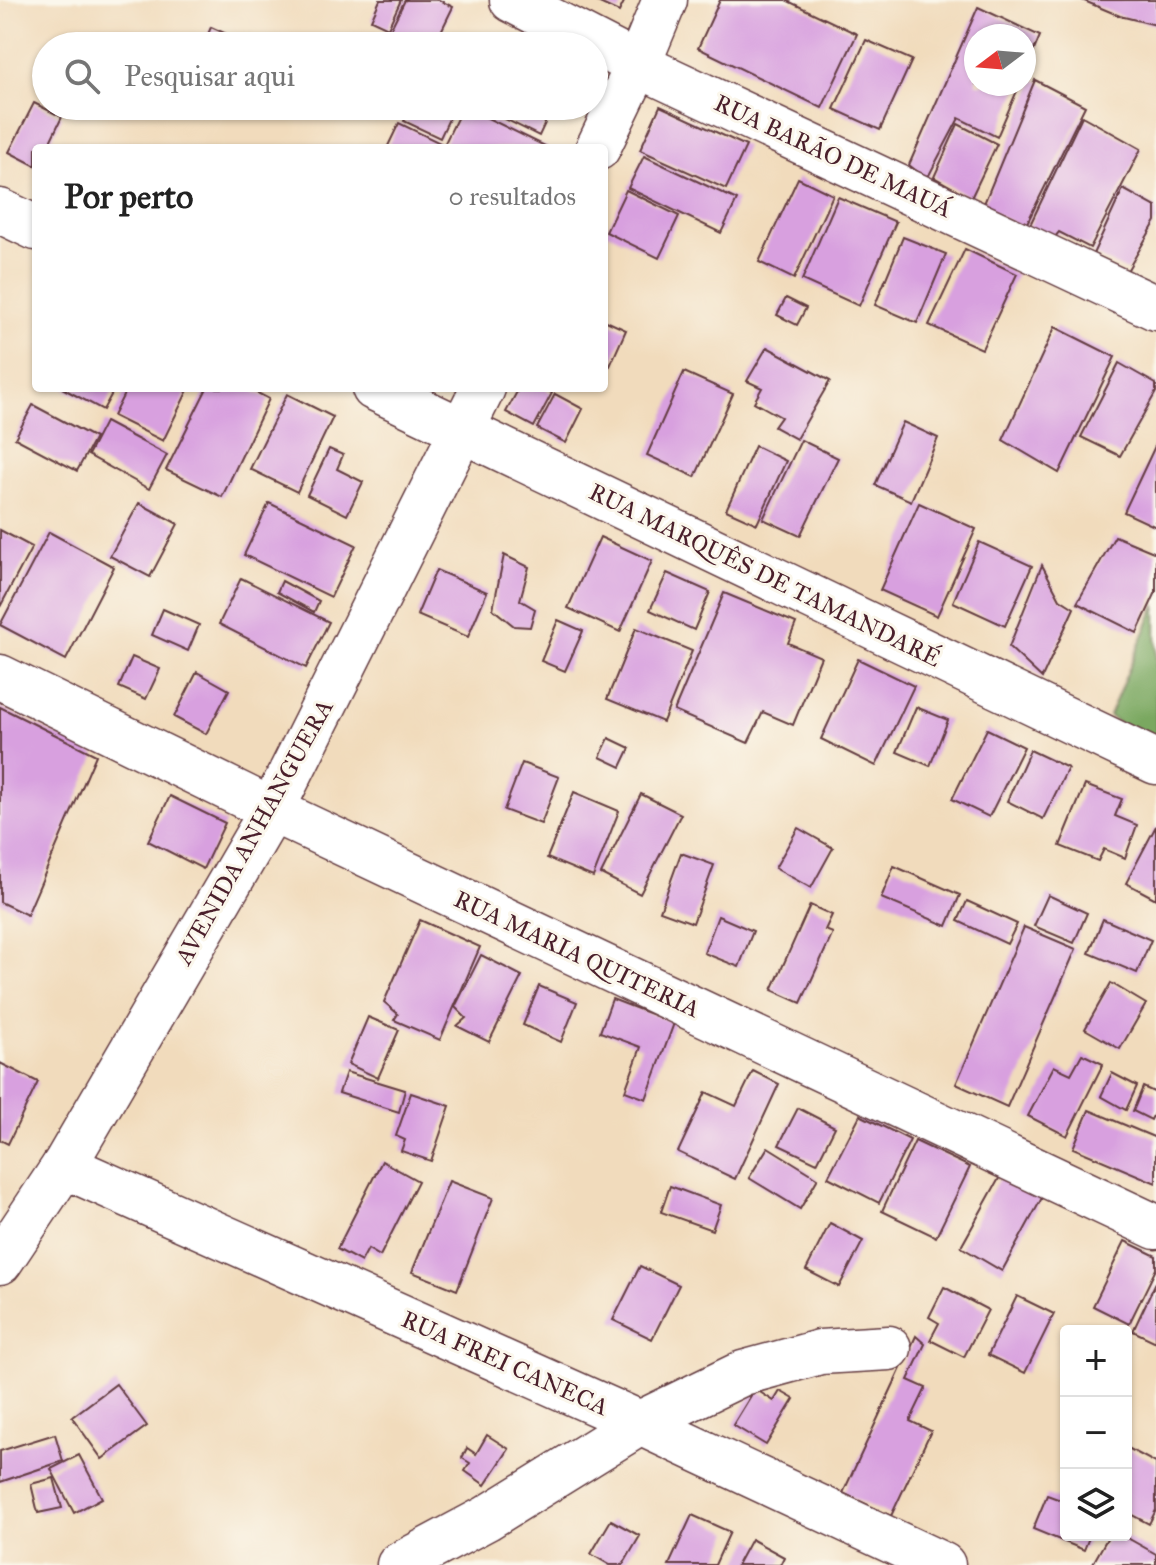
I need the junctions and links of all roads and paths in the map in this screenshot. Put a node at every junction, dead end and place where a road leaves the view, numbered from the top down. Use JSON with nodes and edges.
{"nodes":[{"id":1,"x":512,"y":0,"type":"edge"},
{"id":2,"x":665,"y":0,"type":"edge"},
{"id":3,"x":574,"y":32,"type":"edge"},
{"id":4,"x":608,"y":50,"type":"edge"},
{"id":5,"x":638,"y":65,"type":"junction"},
{"id":6,"x":600,"y":144,"type":"edge"},
{"id":7,"x":0,"y":211,"type":"edge"},
{"id":8,"x":32,"y":226,"type":"edge"},
{"id":9,"x":1156,"y":308,"type":"edge"},
{"id":10,"x":382,"y":392,"type":"edge"},
{"id":11,"x":481,"y":392,"type":"edge"},
{"id":12,"x":463,"y":430,"type":"junction"},
{"id":13,"x":0,"y":677,"type":"edge"},
{"id":14,"x":1156,"y":762,"type":"edge"},
{"id":15,"x":272,"y":810,"type":"junction"},
{"id":16,"x":64,"y":1166,"type":"junction"},
{"id":17,"x":1156,"y":1227,"type":"edge"},
{"id":18,"x":0,"y":1262,"type":"edge"},
{"id":19,"x":889,"y":1348,"type":"dead end"},
{"id":20,"x":640,"y":1423,"type":"junction"},
{"id":21,"x":399,"y":1565,"type":"edge"},
{"id":22,"x":943,"y":1565,"type":"edge"}],
"edges":[{"from":1,"to":3,"type":"street","name":"RUA BARÃO DE MAUÁ"},
{"from":2,"to":5,"type":"street"},
{"from":4,"to":5,"type":"street","name":"RUA BARÃO DE MAUÁ"},
{"from":5,"to":6,"type":"street"},
{"from":5,"to":9,"type":"street","name":"RUA BARÃO DE MAUÁ"},
{"from":7,"to":8,"type":"street"},
{"from":10,"to":12,"type":"street","name":"RUA MARQUÊS DE TAMANDARÉ"},
{"from":11,"to":12,"type":"street","name":"AVENIDA ANHANGUERA"},
{"from":12,"to":14,"type":"street","name":"RUA MARQUÊS DE TAMANDARÉ"},
{"from":12,"to":15,"type":"street","name":"AVENIDA ANHANGUERA"},
{"from":13,"to":15,"type":"street","name":"RUA MARIA QUITERIA"},
{"from":15,"to":16,"type":"street","name":"AVENIDA ANHANGUERA"},
{"from":15,"to":17,"type":"street","name":"RUA MARIA QUITERIA"},
{"from":16,"to":18,"type":"street","name":"AVENIDA ANHANGUERA"},
{"from":16,"to":20,"type":"street","name":"RUA FREI CANECA"},
{"from":19,"to":20,"type":"street"},
{"from":20,"to":21,"type":"street"},
{"from":20,"to":22,"type":"street","name":"RUA FREI CANECA"}]}
